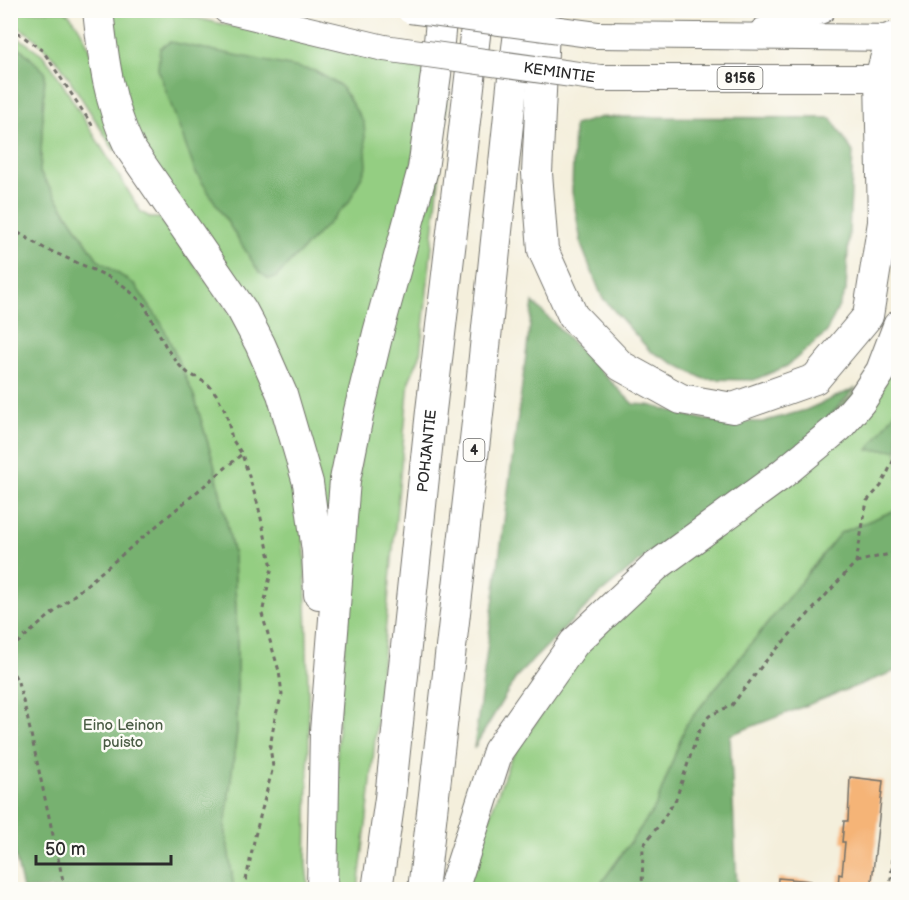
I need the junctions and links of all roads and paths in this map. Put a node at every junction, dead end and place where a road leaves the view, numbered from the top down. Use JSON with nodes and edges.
{"nodes":[{"id":1,"x":82,"y":10,"type":"edge"},
{"id":2,"x":98,"y":10,"type":"edge"},
{"id":3,"x":226,"y":10,"type":"edge"},
{"id":4,"x":410,"y":10,"type":"edge"},
{"id":5,"x":442,"y":10,"type":"edge"},
{"id":6,"x":478,"y":10,"type":"edge"},
{"id":7,"x":522,"y":10,"type":"edge"},
{"id":8,"x":545,"y":10,"type":"edge"},
{"id":9,"x":822,"y":10,"type":"edge"},
{"id":10,"x":10,"y":27,"type":"edge"},
{"id":11,"x":746,"y":37,"type":"junction"},
{"id":12,"x":102,"y":47,"type":"junction"},
{"id":13,"x":893,"y":57,"type":"edge"},
{"id":14,"x":100,"y":136,"type":"dead end"},
{"id":15,"x":10,"y":228,"type":"edge"},
{"id":16,"x":898,"y":326,"type":"edge"},
{"id":17,"x":898,"y":451,"type":"edge"},
{"id":18,"x":242,"y":454,"type":"junction"},
{"id":19,"x":898,"y":552,"type":"edge"},
{"id":20,"x":856,"y":562,"type":"junction"},
{"id":21,"x":10,"y":649,"type":"edge"},
{"id":22,"x":10,"y":666,"type":"edge"},
{"id":23,"x":325,"y":732,"type":"junction"},
{"id":24,"x":898,"y":800,"type":"edge"},
{"id":25,"x":65,"y":890,"type":"edge"},
{"id":26,"x":244,"y":890,"type":"edge"},
{"id":27,"x":322,"y":890,"type":"edge"},
{"id":28,"x":377,"y":890,"type":"edge"},
{"id":29,"x":423,"y":890,"type":"edge"},
{"id":30,"x":453,"y":890,"type":"edge"},
{"id":31,"x":642,"y":890,"type":"edge"},
{"id":32,"x":890,"y":890,"type":"edge"}],
"edges":[{"from":1,"to":12,"type":"highway"},
{"from":2,"to":12,"type":"highway"},
{"from":3,"to":13,"type":"main road","name":"KEMINTIE","number":"8156","bridge":true},
{"from":4,"to":11,"type":"main road","bridge":true},
{"from":5,"to":23,"type":"highway"},
{"from":6,"to":28,"type":"highway","name":"POHJANTIE"},
{"from":7,"to":29,"type":"highway","number":"4"},
{"from":8,"to":13,"type":"highway"},
{"from":9,"to":11,"type":"main road"},
{"from":10,"to":14,"type":"path"},
{"from":11,"to":13,"type":"main road"},
{"from":12,"to":23,"type":"highway"},
{"from":15,"to":18,"type":"path"},
{"from":16,"to":30,"type":"highway"},
{"from":17,"to":20,"type":"path"},
{"from":18,"to":21,"type":"path"},
{"from":18,"to":26,"type":"path"},
{"from":19,"to":20,"type":"path"},
{"from":20,"to":31,"type":"path"},
{"from":22,"to":25,"type":"path"},
{"from":23,"to":27,"type":"highway"},
{"from":24,"to":32,"type":"path"}]}
